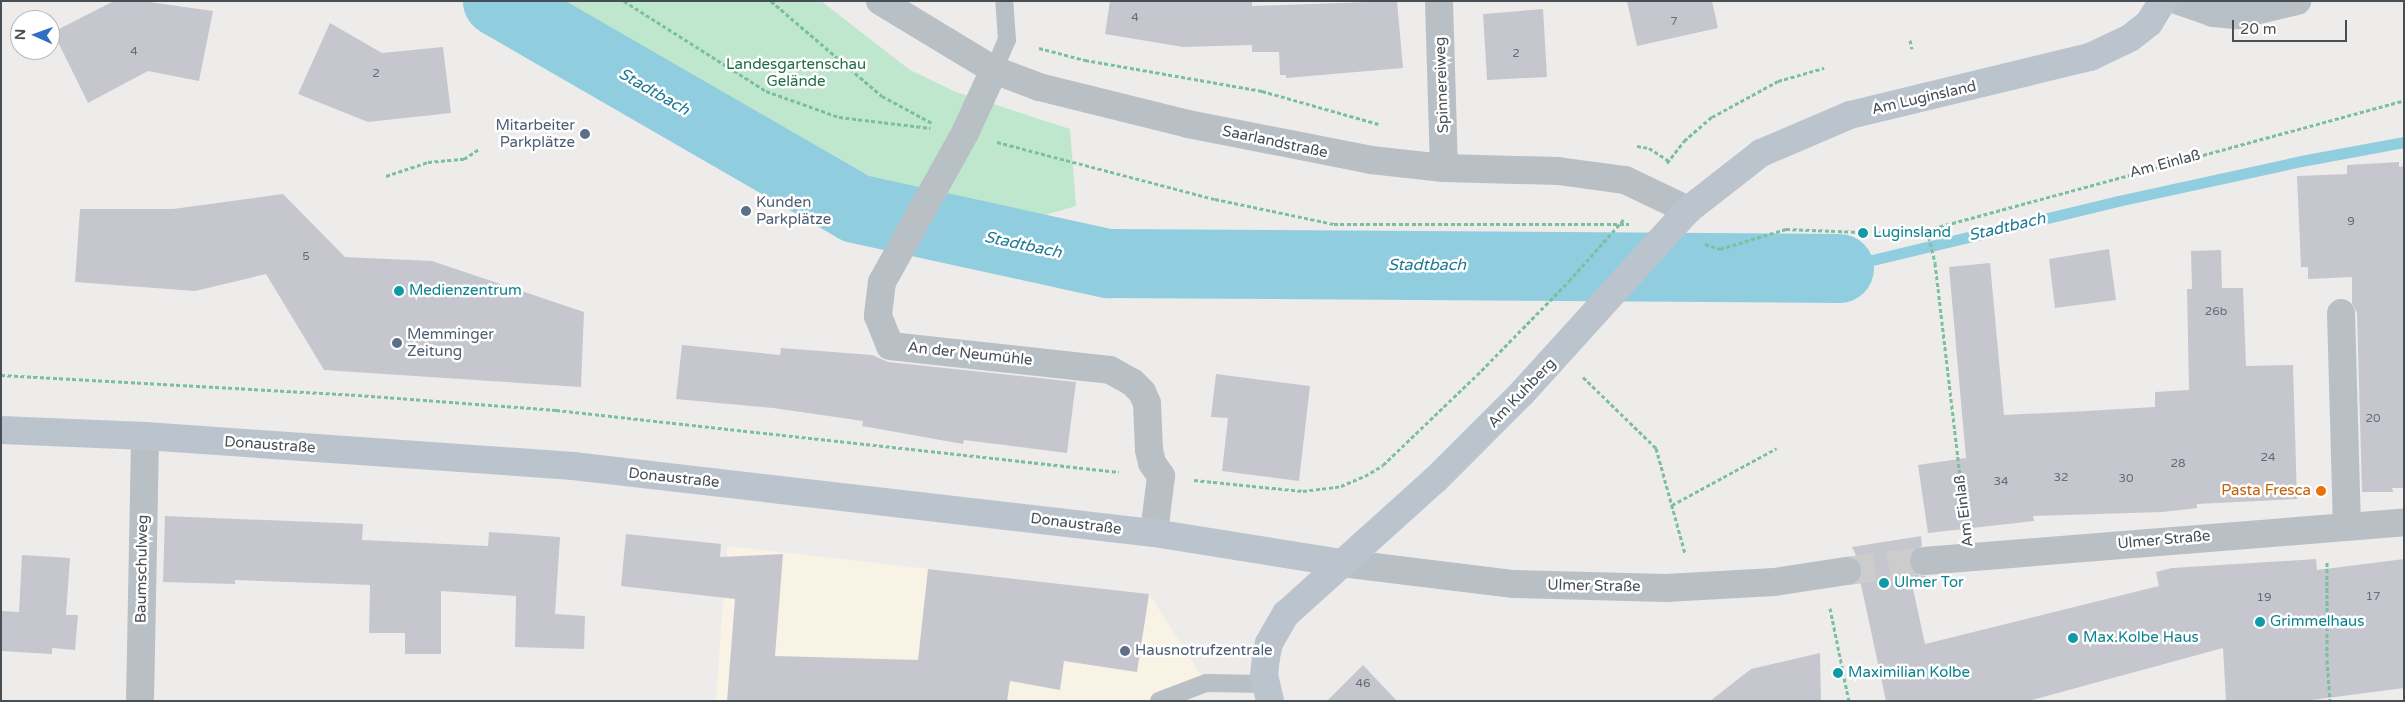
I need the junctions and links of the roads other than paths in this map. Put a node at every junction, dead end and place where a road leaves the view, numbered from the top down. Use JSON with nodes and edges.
{"nodes":[{"id":1,"x":880,"y":1,"type":"edge"},
{"id":2,"x":1004,"y":1,"type":"edge"},
{"id":3,"x":1439,"y":1,"type":"edge"},
{"id":4,"x":2163,"y":1,"type":"edge"},
{"id":5,"x":2179,"y":1,"type":"edge"},
{"id":6,"x":2298,"y":1,"type":"edge"},
{"id":7,"x":994,"y":70,"type":"junction"},
{"id":8,"x":1444,"y":168,"type":"junction"},
{"id":9,"x":1688,"y":210,"type":"junction"},
{"id":10,"x":2341,"y":313,"type":"dead end"},
{"id":11,"x":1,"y":430,"type":"edge"},
{"id":12,"x":145,"y":436,"type":"junction"},
{"id":13,"x":2404,"y":522,"type":"edge"},
{"id":14,"x":2335,"y":527,"type":"junction"},
{"id":15,"x":1154,"y":533,"type":"junction"},
{"id":16,"x":1924,"y":561,"type":"tunnel mouth"},
{"id":17,"x":1342,"y":562,"type":"junction"},
{"id":18,"x":1835,"y":573,"type":"tunnel mouth"},
{"id":19,"x":1268,"y":693,"type":"edge"},
{"id":20,"x":140,"y":701,"type":"edge"},
{"id":21,"x":1159,"y":701,"type":"edge"}],
"edges":[{"from":1,"to":7,"type":"street","name":"Saarlandstraße"},
{"from":2,"to":7,"type":"lane"},
{"from":3,"to":8,"type":"street","name":"Spinnereiweg"},
{"from":4,"to":9,"type":"street","name":"Am Luginsland"},
{"from":5,"to":6,"type":"street"},
{"from":7,"to":8,"type":"street","name":"Saarlandstraße"},
{"from":7,"to":15,"type":"street","name":"An der Neumühle"},
{"from":8,"to":9,"type":"street","name":"Saarlandstraße"},
{"from":9,"to":17,"type":"street","name":"Am Kuhberg"},
{"from":10,"to":14,"type":"street"},
{"from":11,"to":12,"type":"street","name":"Donaustraße"},
{"from":12,"to":15,"type":"street","name":"Donaustraße"},
{"from":12,"to":20,"type":"street","name":"Baumschulweg"},
{"from":13,"to":14,"type":"street","name":"Ulmer Straße"},
{"from":14,"to":16,"type":"street","name":"Ulmer Straße"},
{"from":15,"to":17,"type":"street","name":"Donaustraße"},
{"from":17,"to":18,"type":"street","name":"Ulmer Straße"},
{"from":17,"to":19,"type":"street","name":"Am Kuhberg"},
{"from":19,"to":21,"type":"lane"}]}
